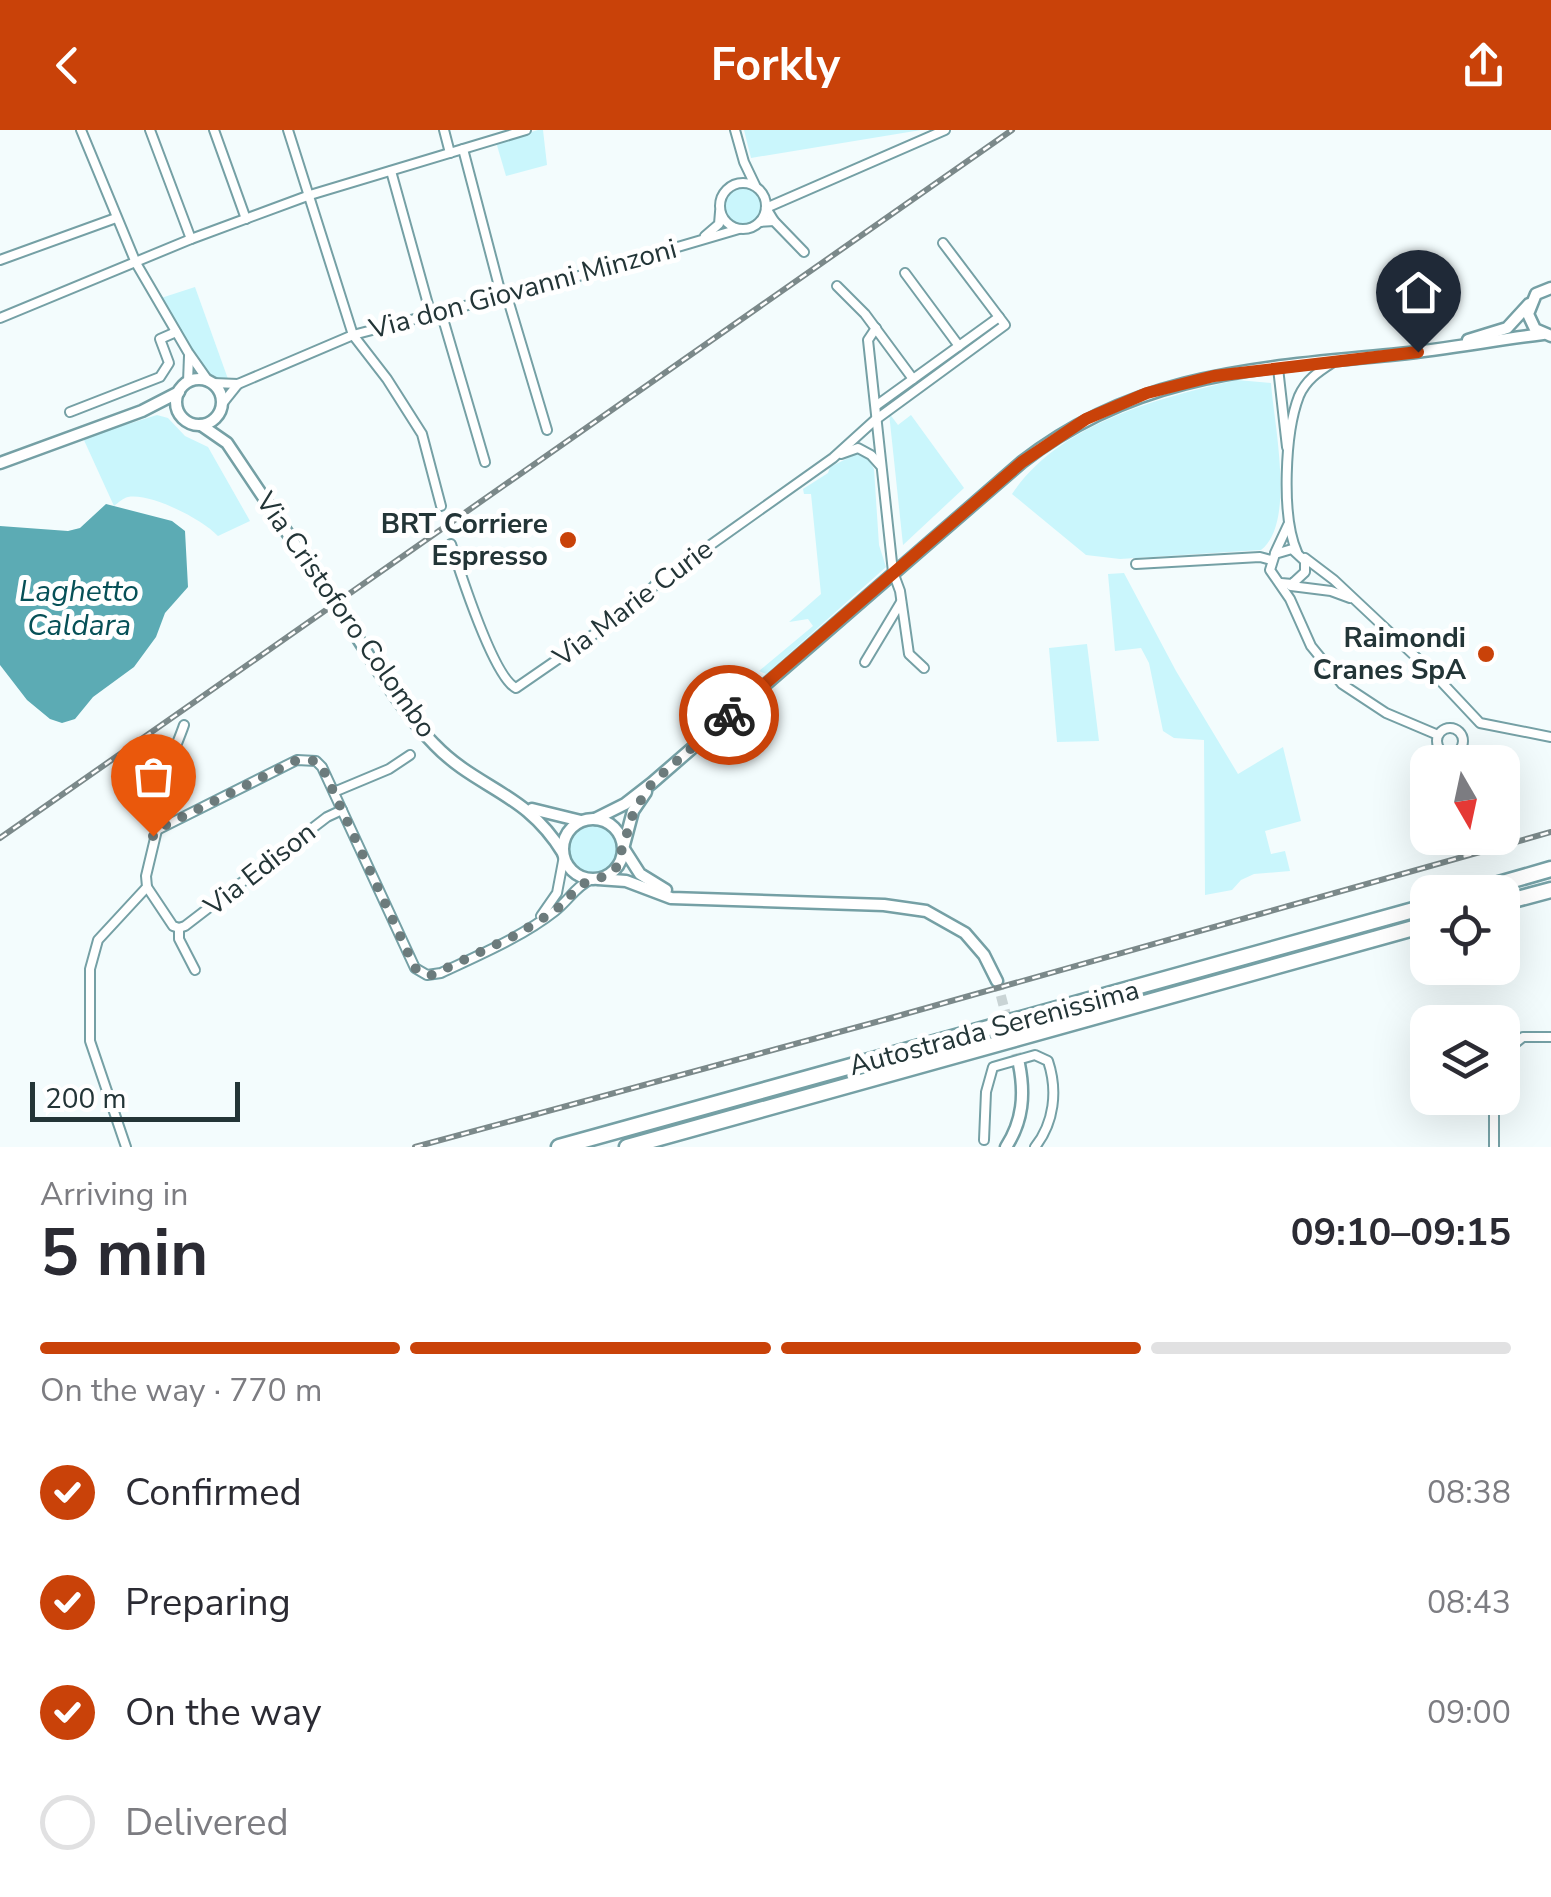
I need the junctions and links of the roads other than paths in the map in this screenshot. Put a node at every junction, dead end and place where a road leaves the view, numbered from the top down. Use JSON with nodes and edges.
{"nodes":[{"id":1,"x":81,"y":130,"type":"edge"},
{"id":2,"x":150,"y":130,"type":"edge"},
{"id":3,"x":214,"y":130,"type":"edge"},
{"id":4,"x":288,"y":130,"type":"edge"},
{"id":5,"x":444,"y":130,"type":"edge"},
{"id":6,"x":485,"y":130,"type":"edge"},
{"id":7,"x":526,"y":130,"type":"edge"},
{"id":8,"x":735,"y":130,"type":"edge"},
{"id":9,"x":941,"y":133,"type":"edge"},
{"id":10,"x":488,"y":142,"type":"junction"},
{"id":11,"x":463,"y":149,"type":"junction"},
{"id":12,"x":450,"y":154,"type":"junction"},
{"id":13,"x":744,"y":162,"type":"junction"},
{"id":14,"x":391,"y":171,"type":"junction"},
{"id":15,"x":734,"y":186,"type":"junction"},
{"id":16,"x":758,"y":188,"type":"junction"},
{"id":17,"x":310,"y":195,"type":"junction"},
{"id":18,"x":766,"y":208,"type":"junction"},
{"id":19,"x":720,"y":209,"type":"junction"},
{"id":20,"x":116,"y":218,"type":"junction"},
{"id":21,"x":246,"y":219,"type":"junction"},
{"id":22,"x":774,"y":221,"type":"junction"},
{"id":23,"x":760,"y":222,"type":"junction"},
{"id":24,"x":739,"y":229,"type":"junction"},
{"id":25,"x":191,"y":239,"type":"junction"},
{"id":26,"x":692,"y":242,"type":"junction"},
{"id":27,"x":944,"y":244,"type":"dead end"},
{"id":28,"x":804,"y":252,"type":"dead end"},
{"id":29,"x":0,"y":260,"type":"edge"},
{"id":30,"x":136,"y":263,"type":"junction"},
{"id":31,"x":905,"y":273,"type":"dead end"},
{"id":32,"x":837,"y":286,"type":"dead end"},
{"id":33,"x":1550,"y":287,"type":"edge"},
{"id":34,"x":504,"y":294,"type":"junction"},
{"id":35,"x":1530,"y":304,"type":"junction"},
{"id":36,"x":441,"y":312,"type":"junction"},
{"id":37,"x":431,"y":315,"type":"junction"},
{"id":38,"x":999,"y":317,"type":"junction"},
{"id":39,"x":0,"y":318,"type":"edge"},
{"id":40,"x":876,"y":328,"type":"junction"},
{"id":41,"x":176,"y":332,"type":"junction"},
{"id":42,"x":354,"y":335,"type":"junction"},
{"id":43,"x":1547,"y":335,"type":"edge"},
{"id":44,"x":959,"y":346,"type":"junction"},
{"id":45,"x":188,"y":352,"type":"junction"},
{"id":46,"x":1418,"y":352,"type":"junction"},
{"id":47,"x":965,"y":354,"type":"junction"},
{"id":48,"x":1336,"y":360,"type":"junction"},
{"id":49,"x":1278,"y":368,"type":"junction"},
{"id":50,"x":912,"y":380,"type":"junction"},
{"id":51,"x":188,"y":382,"type":"junction"},
{"id":52,"x":211,"y":382,"type":"junction"},
{"id":53,"x":238,"y":384,"type":"junction"},
{"id":54,"x":917,"y":390,"type":"junction"},
{"id":55,"x":178,"y":392,"type":"junction"},
{"id":56,"x":877,"y":404,"type":"junction"},
{"id":57,"x":221,"y":408,"type":"junction"},
{"id":58,"x":142,"y":411,"type":"junction"},
{"id":59,"x":70,"y":412,"type":"dead end"},
{"id":60,"x":180,"y":415,"type":"junction"},
{"id":61,"x":877,"y":418,"type":"junction"},
{"id":62,"x":202,"y":425,"type":"junction"},
{"id":63,"x":546,"y":430,"type":"dead end"},
{"id":64,"x":878,"y":434,"type":"junction"},
{"id":65,"x":227,"y":444,"type":"junction"},
{"id":66,"x":858,"y":448,"type":"junction"},
{"id":67,"x":833,"y":458,"type":"junction"},
{"id":68,"x":1288,"y":461,"type":"junction"},
{"id":69,"x":485,"y":462,"type":"dead end"},
{"id":70,"x":0,"y":464,"type":"edge"},
{"id":71,"x":881,"y":466,"type":"junction"},
{"id":72,"x":442,"y":506,"type":"dead end"},
{"id":73,"x":1289,"y":516,"type":"junction"},
{"id":74,"x":451,"y":544,"type":"dead end"},
{"id":75,"x":1300,"y":553,"type":"junction"},
{"id":76,"x":1273,"y":557,"type":"junction"},
{"id":77,"x":1136,"y":564,"type":"dead end"},
{"id":78,"x":893,"y":572,"type":"junction"},
{"id":79,"x":1290,"y":584,"type":"junction"},
{"id":80,"x":1306,"y":589,"type":"junction"},
{"id":81,"x":902,"y":602,"type":"junction"},
{"id":82,"x":1292,"y":602,"type":"junction"},
{"id":83,"x":1358,"y":603,"type":"junction"},
{"id":84,"x":865,"y":662,"type":"dead end"},
{"id":85,"x":924,"y":668,"type":"dead end"},
{"id":86,"x":184,"y":725,"type":"dead end"},
{"id":87,"x":1438,"y":735,"type":"dead end"},
{"id":88,"x":1551,"y":737,"type":"edge"},
{"id":89,"x":410,"y":755,"type":"dead end"},
{"id":90,"x":652,"y":783,"type":"junction"},
{"id":91,"x":334,"y":792,"type":"junction"},
{"id":92,"x":527,"y":807,"type":"junction"},
{"id":93,"x":342,"y":810,"type":"junction"},
{"id":94,"x":596,"y":819,"type":"junction"},
{"id":95,"x":582,"y":821,"type":"junction"},
{"id":96,"x":156,"y":830,"type":"junction"},
{"id":97,"x":624,"y":847,"type":"junction"},
{"id":98,"x":563,"y":855,"type":"junction"},
{"id":99,"x":1551,"y":868,"type":"edge"},
{"id":100,"x":1520,"y":877,"type":"edge"},
{"id":101,"x":595,"y":879,"type":"junction"},
{"id":102,"x":147,"y":887,"type":"junction"},
{"id":103,"x":1551,"y":890,"type":"edge"},
{"id":104,"x":680,"y":898,"type":"junction"},
{"id":105,"x":1520,"y":898,"type":"edge"},
{"id":106,"x":1410,"y":911,"type":"edge"},
{"id":107,"x":531,"y":926,"type":"junction"},
{"id":108,"x":179,"y":928,"type":"junction"},
{"id":109,"x":1410,"y":929,"type":"edge"},
{"id":110,"x":195,"y":970,"type":"dead end"},
{"id":111,"x":996,"y":981,"type":"tunnel mouth"},
{"id":112,"x":1551,"y":1037,"type":"edge"},
{"id":113,"x":1520,"y":1040,"type":"edge"},
{"id":114,"x":1019,"y":1064,"type":"tunnel mouth"},
{"id":115,"x":1494,"y":1115,"type":"edge"},
{"id":116,"x":984,"y":1140,"type":"dead end"},
{"id":117,"x":126,"y":1147,"type":"edge"},
{"id":118,"x":559,"y":1147,"type":"edge"},
{"id":119,"x":627,"y":1147,"type":"edge"},
{"id":120,"x":1006,"y":1147,"type":"edge"},
{"id":121,"x":1035,"y":1147,"type":"edge"},
{"id":122,"x":1494,"y":1147,"type":"edge"}],
"edges":[{"from":1,"to":20,"type":"street"},
{"from":2,"to":25,"type":"street"},
{"from":3,"to":21,"type":"street"},
{"from":4,"to":17,"type":"street"},
{"from":5,"to":12,"type":"street"},
{"from":6,"to":10,"type":"street"},
{"from":7,"to":10,"type":"street"},
{"from":8,"to":13,"type":"street"},
{"from":9,"to":18,"type":"street"},
{"from":10,"to":11,"type":"street"},
{"from":11,"to":12,"type":"street"},
{"from":11,"to":34,"type":"street"},
{"from":12,"to":14,"type":"street"},
{"from":13,"to":15,"type":"street"},
{"from":13,"to":16,"type":"street"},
{"from":14,"to":17,"type":"street"},
{"from":14,"to":37,"type":"street"},
{"from":15,"to":16,"type":"street"},
{"from":15,"to":19,"type":"street"},
{"from":16,"to":18,"type":"street"},
{"from":17,"to":21,"type":"street"},
{"from":17,"to":42,"type":"street"},
{"from":18,"to":22,"type":"street"},
{"from":18,"to":23,"type":"street"},
{"from":19,"to":24,"type":"street"},
{"from":19,"to":26,"type":"street","name":"Via don Giovanni Minzoni"},
{"from":20,"to":29,"type":"street"},
{"from":20,"to":30,"type":"street"},
{"from":21,"to":25,"type":"street"},
{"from":22,"to":23,"type":"street"},
{"from":22,"to":28,"type":"street"},
{"from":23,"to":24,"type":"street"},
{"from":24,"to":26,"type":"street","name":"Via don Giovanni Minzoni"},
{"from":25,"to":30,"type":"street"},
{"from":26,"to":34,"type":"street","name":"Via don Giovanni Minzoni"},
{"from":27,"to":38,"type":"street"},
{"from":30,"to":39,"type":"street"},
{"from":30,"to":41,"type":"street"},
{"from":31,"to":44,"type":"street"},
{"from":32,"to":40,"type":"street"},
{"from":33,"to":35,"type":"street"},
{"from":34,"to":36,"type":"street","name":"Via don Giovanni Minzoni"},
{"from":34,"to":63,"type":"street"},
{"from":35,"to":43,"type":"street"},
{"from":35,"to":46,"type":"street"},
{"from":36,"to":37,"type":"street","name":"Via don Giovanni Minzoni"},
{"from":36,"to":69,"type":"street"},
{"from":37,"to":42,"type":"street","name":"Via don Giovanni Minzoni"},
{"from":38,"to":44,"type":"street"},
{"from":38,"to":47,"type":"street","name":"Via Marie Curie"},
{"from":40,"to":50,"type":"street"},
{"from":40,"to":56,"type":"street"},
{"from":41,"to":45,"type":"street"},
{"from":41,"to":59,"type":"street"},
{"from":42,"to":53,"type":"street","name":"Via don Giovanni Minzoni"},
{"from":42,"to":72,"type":"street"},
{"from":43,"to":46,"type":"street"},
{"from":44,"to":47,"type":"street"},
{"from":44,"to":50,"type":"street"},
{"from":45,"to":51,"type":"street"},
{"from":45,"to":52,"type":"street"},
{"from":46,"to":48,"type":"street"},
{"from":47,"to":54,"type":"street","name":"Via Marie Curie"},
{"from":48,"to":49,"type":"street"},
{"from":48,"to":68,"type":"street"},
{"from":49,"to":68,"type":"street"},
{"from":49,"to":78,"type":"street"},
{"from":50,"to":54,"type":"street"},
{"from":50,"to":56,"type":"street"},
{"from":51,"to":52,"type":"street"},
{"from":51,"to":55,"type":"street"},
{"from":52,"to":53,"type":"street"},
{"from":52,"to":57,"type":"street"},
{"from":53,"to":57,"type":"street"},
{"from":54,"to":61,"type":"street","name":"Via Marie Curie"},
{"from":55,"to":58,"type":"street"},
{"from":55,"to":60,"type":"street"},
{"from":56,"to":61,"type":"street"},
{"from":57,"to":62,"type":"street"},
{"from":57,"to":65,"type":"street","name":"Via Cristoforo Colombo"},
{"from":58,"to":60,"type":"street"},
{"from":58,"to":70,"type":"street"},
{"from":60,"to":62,"type":"street"},
{"from":61,"to":64,"type":"street"},
{"from":61,"to":67,"type":"street","name":"Via Marie Curie"},
{"from":62,"to":65,"type":"street","name":"Via Cristoforo Colombo"},
{"from":64,"to":66,"type":"street"},
{"from":64,"to":71,"type":"street"},
{"from":65,"to":92,"type":"street","name":"Via Cristoforo Colombo","bridge":true},
{"from":66,"to":67,"type":"street"},
{"from":66,"to":71,"type":"street"},
{"from":67,"to":74,"type":"street","name":"Via Marie Curie"},
{"from":68,"to":73,"type":"street"},
{"from":71,"to":78,"type":"street"},
{"from":73,"to":75,"type":"street"},
{"from":73,"to":76,"type":"street"},
{"from":75,"to":76,"type":"street"},
{"from":75,"to":79,"type":"street"},
{"from":75,"to":83,"type":"street"},
{"from":76,"to":77,"type":"street"},
{"from":76,"to":79,"type":"street"},
{"from":78,"to":81,"type":"street"},
{"from":78,"to":90,"type":"street"},
{"from":79,"to":80,"type":"street"},
{"from":79,"to":82,"type":"street"},
{"from":79,"to":82,"type":"street"},
{"from":80,"to":82,"type":"street"},
{"from":80,"to":83,"type":"street"},
{"from":81,"to":84,"type":"street"},
{"from":81,"to":85,"type":"street"},
{"from":82,"to":87,"type":"street"},
{"from":83,"to":88,"type":"street"},
{"from":86,"to":96,"type":"street"},
{"from":89,"to":91,"type":"street"},
{"from":90,"to":94,"type":"street"},
{"from":90,"to":97,"type":"street"},
{"from":91,"to":93,"type":"street"},
{"from":91,"to":96,"type":"street"},
{"from":92,"to":95,"type":"street","name":"Via Cristoforo Colombo"},
{"from":92,"to":98,"type":"street","name":"Via Cristoforo Colombo"},
{"from":93,"to":107,"type":"street"},
{"from":93,"to":108,"type":"street","name":"Via Edison"},
{"from":94,"to":95,"type":"street"},
{"from":94,"to":97,"type":"street"},
{"from":95,"to":98,"type":"street"},
{"from":96,"to":102,"type":"street"},
{"from":97,"to":101,"type":"street"},
{"from":97,"to":104,"type":"street"},
{"from":98,"to":101,"type":"street"},
{"from":98,"to":107,"type":"street"},
{"from":99,"to":100,"type":"highway"},
{"from":101,"to":104,"type":"street"},
{"from":101,"to":107,"type":"street"},
{"from":102,"to":108,"type":"street"},
{"from":102,"to":117,"type":"street"},
{"from":103,"to":105,"type":"highway"},
{"from":104,"to":111,"type":"street"},
{"from":106,"to":118,"type":"highway","name":"Autostrada Serenissima"},
{"from":108,"to":110,"type":"street"},
{"from":109,"to":119,"type":"highway","name":"Autostrada Serenissima"},
{"from":112,"to":113,"type":"street"},
{"from":114,"to":120,"type":"street"},
{"from":115,"to":122,"type":"street"},
{"from":116,"to":121,"type":"street"}]}
